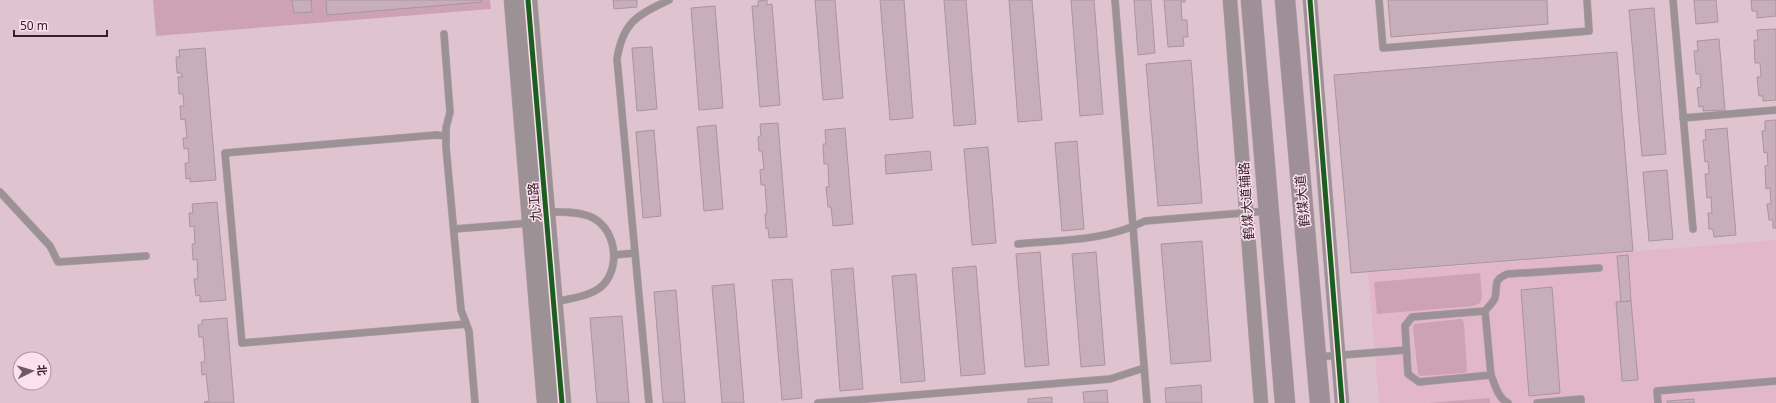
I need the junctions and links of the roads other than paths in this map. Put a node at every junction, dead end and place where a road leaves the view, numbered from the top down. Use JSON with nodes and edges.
{"nodes":[{"id":1,"x":513,"y":0,"type":"edge"},
{"id":2,"x":528,"y":0,"type":"edge"},
{"id":3,"x":669,"y":0,"type":"edge"},
{"id":4,"x":1115,"y":0,"type":"edge"},
{"id":5,"x":1230,"y":0,"type":"edge"},
{"id":6,"x":1251,"y":0,"type":"edge"},
{"id":7,"x":1285,"y":0,"type":"edge"},
{"id":8,"x":1310,"y":0,"type":"edge"},
{"id":9,"x":1379,"y":0,"type":"edge"},
{"id":10,"x":1587,"y":0,"type":"edge"},
{"id":11,"x":1673,"y":0,"type":"edge"},
{"id":12,"x":444,"y":34,"type":"dead end"},
{"id":13,"x":1776,"y":110,"type":"edge"},
{"id":14,"x":1683,"y":118,"type":"junction"},
{"id":15,"x":446,"y":136,"type":"junction"},
{"id":16,"x":0,"y":192,"type":"edge"},
{"id":17,"x":1269,"y":211,"type":"junction"},
{"id":18,"x":546,"y":212,"type":"junction"},
{"id":19,"x":1247,"y":213,"type":"junction"},
{"id":20,"x":531,"y":223,"type":"junction"},
{"id":21,"x":1133,"y":227,"type":"junction"},
{"id":22,"x":454,"y":229,"type":"junction"},
{"id":23,"x":1693,"y":229,"type":"dead end"},
{"id":24,"x":1018,"y":244,"type":"dead end"},
{"id":25,"x":635,"y":253,"type":"junction"},
{"id":26,"x":614,"y":255,"type":"junction"},
{"id":27,"x":146,"y":256,"type":"dead end"},
{"id":28,"x":1599,"y":268,"type":"dead end"},
{"id":29,"x":554,"y":302,"type":"junction"},
{"id":30,"x":1485,"y":311,"type":"junction"},
{"id":31,"x":466,"y":324,"type":"junction"},
{"id":32,"x":1406,"y":350,"type":"junction"},
{"id":33,"x":1338,"y":355,"type":"junction"},
{"id":34,"x":1316,"y":357,"type":"junction"},
{"id":35,"x":1144,"y":368,"type":"junction"},
{"id":36,"x":1491,"y":376,"type":"junction"},
{"id":37,"x":1776,"y":381,"type":"edge"},
{"id":38,"x":1505,"y":402,"type":"edge"},
{"id":39,"x":475,"y":403,"type":"edge"},
{"id":40,"x":546,"y":403,"type":"edge"},
{"id":41,"x":562,"y":403,"type":"edge"},
{"id":42,"x":648,"y":403,"type":"edge"},
{"id":43,"x":818,"y":403,"type":"edge"},
{"id":44,"x":1147,"y":403,"type":"edge"},
{"id":45,"x":1262,"y":403,"type":"edge"},
{"id":46,"x":1285,"y":403,"type":"edge"},
{"id":47,"x":1320,"y":403,"type":"edge"},
{"id":48,"x":1342,"y":403,"type":"edge"},
{"id":49,"x":1537,"y":403,"type":"edge"},
{"id":50,"x":1581,"y":403,"type":"edge"},
{"id":51,"x":1658,"y":403,"type":"edge"}],
"edges":[{"from":1,"to":20,"type":"street","name":"九江路"},
{"from":2,"to":18,"type":"street","name":"九江路"},
{"from":3,"to":25,"type":"lane"},
{"from":4,"to":21,"type":"lane"},
{"from":5,"to":19,"type":"street","name":"鹤煤大道辅路"},
{"from":6,"to":17,"type":"main road"},
{"from":7,"to":34,"type":"main road","name":"鹤煤大道"},
{"from":8,"to":33,"type":"street"},
{"from":9,"to":10,"type":"lane"},
{"from":11,"to":14,"type":"lane"},
{"from":12,"to":15,"type":"lane"},
{"from":13,"to":14,"type":"lane"},
{"from":14,"to":23,"type":"lane"},
{"from":15,"to":22,"type":"lane"},
{"from":15,"to":31,"type":"lane"},
{"from":16,"to":27,"type":"lane"},
{"from":17,"to":19,"type":"lane"},
{"from":17,"to":46,"type":"main road"},
{"from":18,"to":26,"type":"lane"},
{"from":18,"to":29,"type":"street","name":"九江路"},
{"from":19,"to":21,"type":"lane"},
{"from":19,"to":45,"type":"street","name":"鹤煤大道辅路"},
{"from":20,"to":22,"type":"lane"},
{"from":20,"to":40,"type":"street","name":"九江路"},
{"from":21,"to":24,"type":"lane"},
{"from":21,"to":35,"type":"lane"},
{"from":22,"to":31,"type":"lane"},
{"from":25,"to":26,"type":"lane"},
{"from":25,"to":42,"type":"lane"},
{"from":26,"to":29,"type":"lane"},
{"from":28,"to":30,"type":"lane"},
{"from":29,"to":41,"type":"street","name":"九江路"},
{"from":30,"to":32,"type":"lane"},
{"from":30,"to":36,"type":"lane"},
{"from":31,"to":39,"type":"lane"},
{"from":32,"to":33,"type":"lane"},
{"from":32,"to":36,"type":"lane"},
{"from":33,"to":34,"type":"lane"},
{"from":33,"to":48,"type":"street"},
{"from":34,"to":47,"type":"main road","name":"鹤煤大道"},
{"from":35,"to":43,"type":"lane"},
{"from":35,"to":44,"type":"lane"},
{"from":36,"to":38,"type":"lane"},
{"from":37,"to":51,"type":"lane"},
{"from":49,"to":50,"type":"lane"}]}
